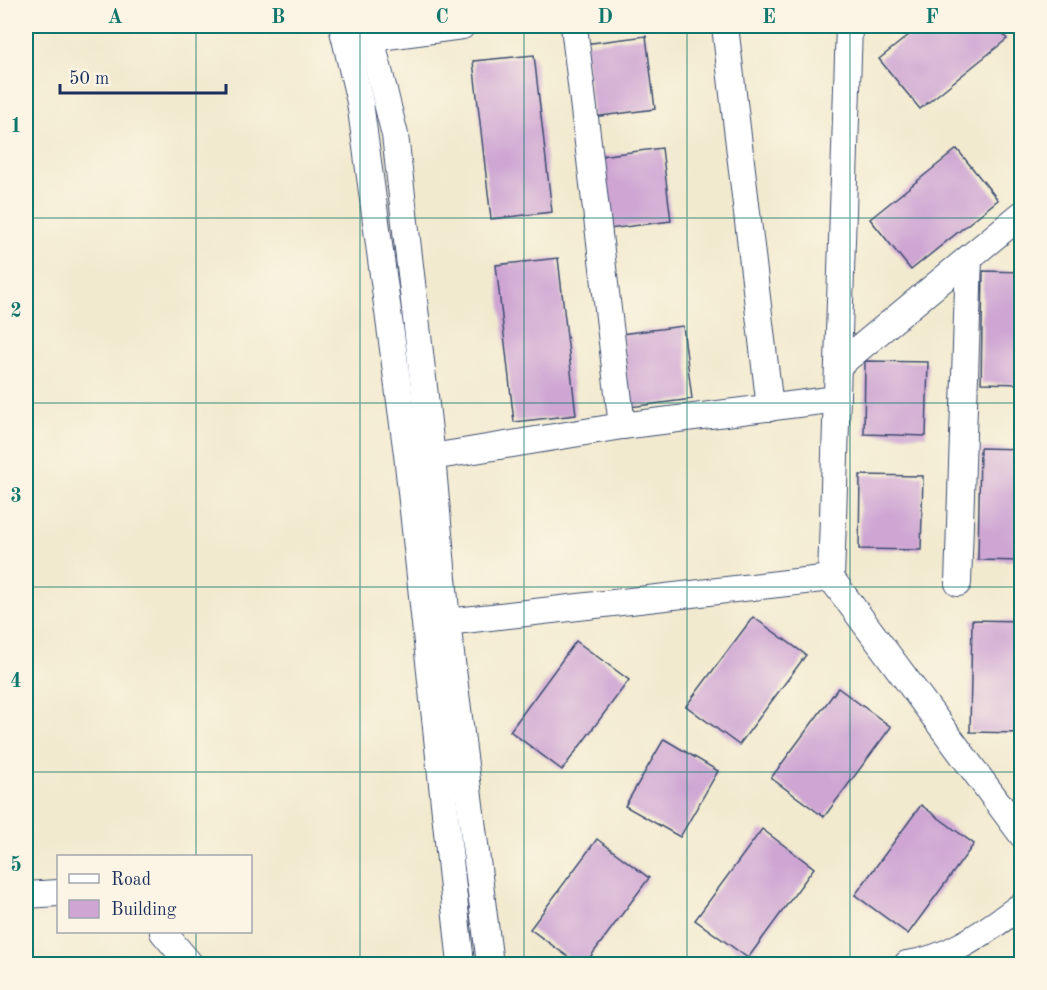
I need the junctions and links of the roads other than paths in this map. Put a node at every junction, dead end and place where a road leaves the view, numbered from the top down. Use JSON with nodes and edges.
{"nodes":[{"id":1,"x":342,"y":26,"type":"edge"},
{"id":2,"x":462,"y":26,"type":"edge"},
{"id":3,"x":574,"y":26,"type":"edge"},
{"id":4,"x":725,"y":26,"type":"edge"},
{"id":5,"x":849,"y":26,"type":"edge"},
{"id":6,"x":370,"y":32,"type":"edge"},
{"id":7,"x":1022,"y":214,"type":"edge"},
{"id":8,"x":969,"y":258,"type":"junction"},
{"id":9,"x":838,"y":366,"type":"junction"},
{"id":10,"x":837,"y":399,"type":"junction"},
{"id":11,"x":770,"y":408,"type":"junction"},
{"id":12,"x":622,"y":426,"type":"junction"},
{"id":13,"x":432,"y":457,"type":"junction"},
{"id":14,"x":831,"y":578,"type":"junction"},
{"id":15,"x":958,"y":583,"type":"dead end"},
{"id":16,"x":447,"y":622,"type":"junction"},
{"id":17,"x":1022,"y":835,"type":"edge"},
{"id":18,"x":57,"y":893,"type":"edge"},
{"id":19,"x":26,"y":896,"type":"edge"},
{"id":20,"x":1022,"y":905,"type":"edge"},
{"id":21,"x":164,"y":933,"type":"edge"},
{"id":22,"x":190,"y":964,"type":"edge"},
{"id":23,"x":461,"y":964,"type":"edge"},
{"id":24,"x":490,"y":964,"type":"edge"},
{"id":25,"x":907,"y":964,"type":"edge"}],
"edges":[{"from":1,"to":23,"type":"street"},
{"from":2,"to":6,"type":"street"},
{"from":3,"to":12,"type":"street"},
{"from":4,"to":11,"type":"street"},
{"from":5,"to":9,"type":"street"},
{"from":6,"to":13,"type":"street"},
{"from":7,"to":8,"type":"street"},
{"from":8,"to":9,"type":"street"},
{"from":8,"to":15,"type":"street"},
{"from":9,"to":10,"type":"street"},
{"from":10,"to":11,"type":"street"},
{"from":10,"to":14,"type":"street"},
{"from":11,"to":12,"type":"street"},
{"from":12,"to":13,"type":"street"},
{"from":13,"to":16,"type":"street"},
{"from":14,"to":16,"type":"street"},
{"from":14,"to":17,"type":"street"},
{"from":16,"to":24,"type":"street"},
{"from":18,"to":19,"type":"street"},
{"from":20,"to":25,"type":"street"},
{"from":21,"to":22,"type":"street"}]}
